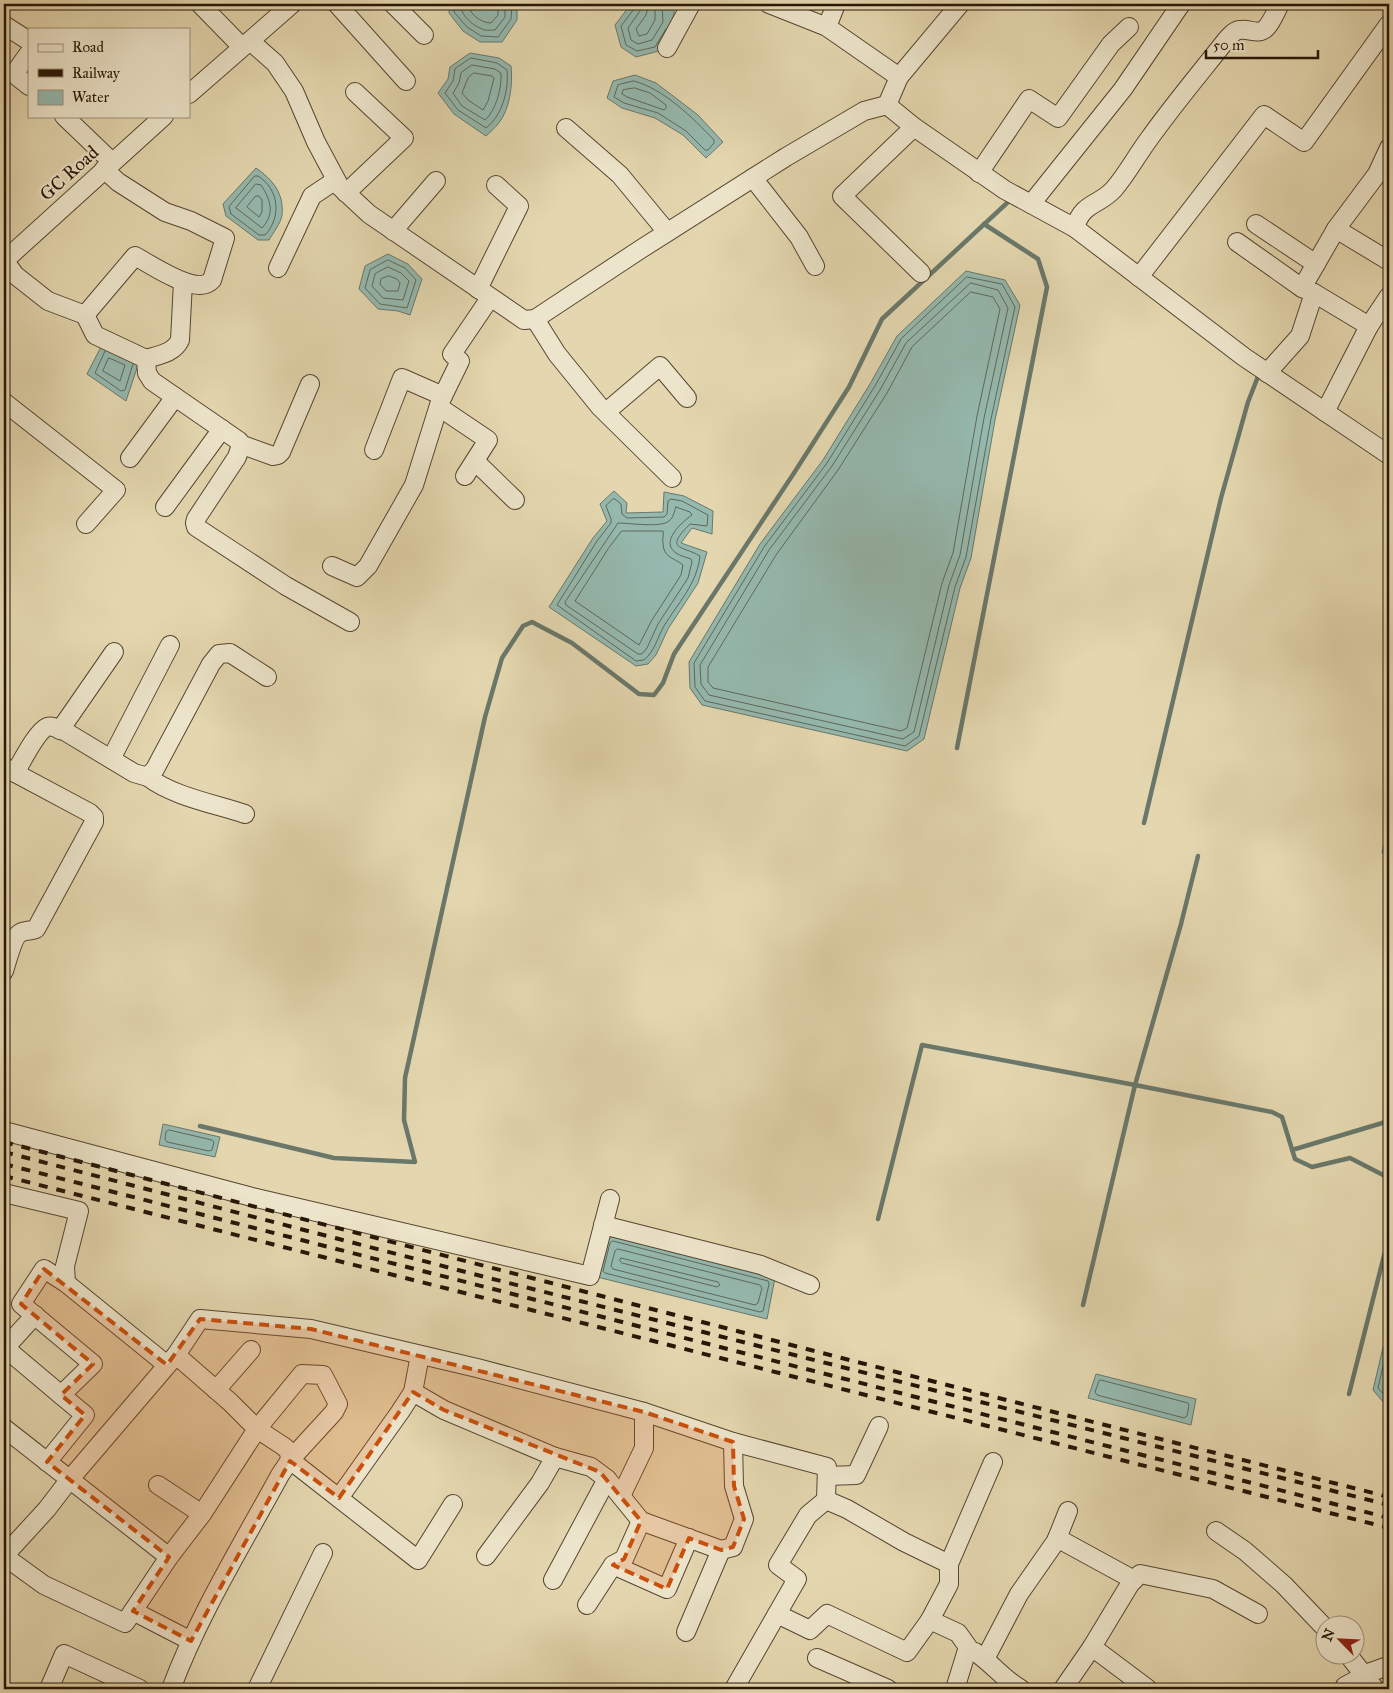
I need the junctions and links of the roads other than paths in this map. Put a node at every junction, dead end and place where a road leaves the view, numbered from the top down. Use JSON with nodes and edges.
{"nodes":[{"id":1,"x":200,"y":4,"type":"edge"},
{"id":2,"x":292,"y":4,"type":"edge"},
{"id":3,"x":337,"y":4,"type":"edge"},
{"id":4,"x":393,"y":4,"type":"edge"},
{"id":5,"x":691,"y":4,"type":"edge"},
{"id":6,"x":769,"y":4,"type":"edge"},
{"id":7,"x":836,"y":4,"type":"edge"},
{"id":8,"x":1181,"y":4,"type":"edge"},
{"id":9,"x":1280,"y":4,"type":"edge"},
{"id":10,"x":953,"y":6,"type":"edge"},
{"id":11,"x":1389,"y":24,"type":"edge"},
{"id":12,"x":4,"y":25,"type":"edge"},
{"id":13,"x":827,"y":27,"type":"junction"},
{"id":14,"x":1129,"y":27,"type":"dead end"},
{"id":15,"x":424,"y":34,"type":"dead end"},
{"id":16,"x":28,"y":40,"type":"edge"},
{"id":17,"x":246,"y":44,"type":"junction"},
{"id":18,"x":667,"y":48,"type":"dead end"},
{"id":19,"x":28,"y":54,"type":"edge"},
{"id":20,"x":899,"y":77,"type":"junction"},
{"id":21,"x":9,"y":79,"type":"edge"},
{"id":22,"x":406,"y":81,"type":"dead end"},
{"id":23,"x":28,"y":86,"type":"edge"},
{"id":24,"x":355,"y":92,"type":"dead end"},
{"id":25,"x":190,"y":93,"type":"edge"},
{"id":26,"x":887,"y":104,"type":"junction"},
{"id":27,"x":66,"y":118,"type":"edge"},
{"id":28,"x":162,"y":118,"type":"edge"},
{"id":29,"x":914,"y":127,"type":"junction"},
{"id":30,"x":566,"y":128,"type":"dead end"},
{"id":31,"x":1389,"y":148,"type":"edge"},
{"id":32,"x":108,"y":166,"type":"junction"},
{"id":33,"x":979,"y":173,"type":"junction"},
{"id":34,"x":753,"y":178,"type":"junction"},
{"id":35,"x":436,"y":181,"type":"dead end"},
{"id":36,"x":496,"y":185,"type":"dead end"},
{"id":37,"x":341,"y":186,"type":"junction"},
{"id":38,"x":1031,"y":204,"type":"junction"},
{"id":39,"x":1256,"y":224,"type":"dead end"},
{"id":40,"x":1074,"y":228,"type":"junction"},
{"id":41,"x":1336,"y":229,"type":"junction"},
{"id":42,"x":393,"y":231,"type":"junction"},
{"id":43,"x":667,"y":232,"type":"junction"},
{"id":44,"x":1237,"y":242,"type":"dead end"},
{"id":45,"x":4,"y":261,"type":"edge"},
{"id":46,"x":1389,"y":261,"type":"edge"},
{"id":47,"x":1316,"y":264,"type":"junction"},
{"id":48,"x":815,"y":266,"type":"dead end"},
{"id":49,"x":278,"y":268,"type":"dead end"},
{"id":50,"x":921,"y":273,"type":"dead end"},
{"id":51,"x":1140,"y":277,"type":"junction"},
{"id":52,"x":183,"y":282,"type":"junction"},
{"id":53,"x":1308,"y":291,"type":"junction"},
{"id":54,"x":484,"y":293,"type":"junction"},
{"id":55,"x":1389,"y":296,"type":"edge"},
{"id":56,"x":85,"y":315,"type":"junction"},
{"id":57,"x":535,"y":319,"type":"junction"},
{"id":58,"x":1369,"y":326,"type":"junction"},
{"id":59,"x":146,"y":359,"type":"junction"},
{"id":60,"x":1267,"y":373,"type":"junction"},
{"id":61,"x":310,"y":384,"type":"dead end"},
{"id":62,"x":175,"y":396,"type":"junction"},
{"id":63,"x":688,"y":398,"type":"dead end"},
{"id":64,"x":4,"y":402,"type":"edge"},
{"id":65,"x":441,"y":402,"type":"junction"},
{"id":66,"x":606,"y":412,"type":"junction"},
{"id":67,"x":1325,"y":412,"type":"junction"},
{"id":68,"x":222,"y":429,"type":"junction"},
{"id":69,"x":240,"y":444,"type":"junction"},
{"id":70,"x":374,"y":450,"type":"dead end"},
{"id":71,"x":1389,"y":455,"type":"edge"},
{"id":72,"x":130,"y":458,"type":"dead end"},
{"id":73,"x":475,"y":461,"type":"junction"},
{"id":74,"x":466,"y":476,"type":"dead end"},
{"id":75,"x":672,"y":478,"type":"dead end"},
{"id":76,"x":515,"y":500,"type":"dead end"},
{"id":77,"x":165,"y":507,"type":"dead end"},
{"id":78,"x":86,"y":524,"type":"dead end"},
{"id":79,"x":332,"y":566,"type":"dead end"},
{"id":80,"x":350,"y":622,"type":"dead end"},
{"id":81,"x":170,"y":644,"type":"dead end"},
{"id":82,"x":114,"y":652,"type":"dead end"},
{"id":83,"x":267,"y":677,"type":"dead end"},
{"id":84,"x":60,"y":730,"type":"junction"},
{"id":85,"x":111,"y":759,"type":"junction"},
{"id":86,"x":9,"y":770,"type":"edge"},
{"id":87,"x":148,"y":777,"type":"junction"},
{"id":88,"x":245,"y":814,"type":"dead end"},
{"id":89,"x":4,"y":971,"type":"edge"},
{"id":90,"x":4,"y":1131,"type":"edge"},
{"id":91,"x":4,"y":1193,"type":"edge"},
{"id":92,"x":610,"y":1199,"type":"dead end"},
{"id":93,"x":603,"y":1225,"type":"junction"},
{"id":94,"x":66,"y":1283,"type":"junction"},
{"id":95,"x":810,"y":1285,"type":"dead end"},
{"id":96,"x":35,"y":1316,"type":"junction"},
{"id":97,"x":250,"y":1350,"type":"dead end"},
{"id":98,"x":6,"y":1353,"type":"edge"},
{"id":99,"x":420,"y":1355,"type":"junction"},
{"id":100,"x":171,"y":1360,"type":"junction"},
{"id":101,"x":216,"y":1390,"type":"junction"},
{"id":102,"x":413,"y":1392,"type":"junction"},
{"id":103,"x":61,"y":1395,"type":"junction"},
{"id":104,"x":644,"y":1412,"type":"junction"},
{"id":105,"x":879,"y":1426,"type":"dead end"},
{"id":106,"x":4,"y":1428,"type":"edge"},
{"id":107,"x":258,"y":1429,"type":"junction"},
{"id":108,"x":733,"y":1442,"type":"junction"},
{"id":109,"x":555,"y":1457,"type":"junction"},
{"id":110,"x":290,"y":1460,"type":"junction"},
{"id":111,"x":47,"y":1462,"type":"junction"},
{"id":112,"x":993,"y":1462,"type":"dead end"},
{"id":113,"x":827,"y":1476,"type":"junction"},
{"id":114,"x":70,"y":1479,"type":"junction"},
{"id":115,"x":608,"y":1479,"type":"junction"},
{"id":116,"x":158,"y":1485,"type":"dead end"},
{"id":117,"x":621,"y":1496,"type":"junction"},
{"id":118,"x":339,"y":1498,"type":"junction"},
{"id":119,"x":826,"y":1500,"type":"junction"},
{"id":120,"x":453,"y":1504,"type":"dead end"},
{"id":121,"x":1068,"y":1511,"type":"dead end"},
{"id":122,"x":202,"y":1514,"type":"junction"},
{"id":123,"x":641,"y":1521,"type":"junction"},
{"id":124,"x":1216,"y":1531,"type":"dead end"},
{"id":125,"x":689,"y":1538,"type":"junction"},
{"id":126,"x":1057,"y":1538,"type":"junction"},
{"id":127,"x":721,"y":1550,"type":"junction"},
{"id":128,"x":323,"y":1552,"type":"dead end"},
{"id":129,"x":4,"y":1556,"type":"edge"},
{"id":130,"x":486,"y":1556,"type":"dead end"},
{"id":131,"x":169,"y":1557,"type":"junction"},
{"id":132,"x":949,"y":1564,"type":"junction"},
{"id":133,"x":613,"y":1565,"type":"junction"},
{"id":134,"x":553,"y":1580,"type":"dead end"},
{"id":135,"x":1134,"y":1580,"type":"junction"},
{"id":136,"x":587,"y":1605,"type":"dead end"},
{"id":137,"x":133,"y":1611,"type":"junction"},
{"id":138,"x":776,"y":1614,"type":"junction"},
{"id":139,"x":1258,"y":1614,"type":"dead end"},
{"id":140,"x":1316,"y":1619,"type":"edge"},
{"id":141,"x":930,"y":1620,"type":"junction"},
{"id":142,"x":686,"y":1632,"type":"dead end"},
{"id":143,"x":191,"y":1641,"type":"junction"},
{"id":144,"x":1092,"y":1647,"type":"junction"},
{"id":145,"x":968,"y":1648,"type":"junction"},
{"id":146,"x":817,"y":1658,"type":"dead end"},
{"id":147,"x":985,"y":1659,"type":"junction"},
{"id":148,"x":1357,"y":1666,"type":"edge"},
{"id":149,"x":1389,"y":1669,"type":"edge"},
{"id":150,"x":1370,"y":1682,"type":"edge"},
{"id":151,"x":48,"y":1689,"type":"edge"},
{"id":152,"x":140,"y":1689,"type":"edge"},
{"id":153,"x":171,"y":1689,"type":"edge"},
{"id":154,"x":257,"y":1689,"type":"edge"},
{"id":155,"x":734,"y":1689,"type":"edge"},
{"id":156,"x":888,"y":1689,"type":"edge"},
{"id":157,"x":955,"y":1689,"type":"edge"},
{"id":158,"x":1021,"y":1689,"type":"edge"},
{"id":159,"x":1063,"y":1689,"type":"edge"},
{"id":160,"x":1148,"y":1689,"type":"edge"},
{"id":161,"x":1344,"y":1689,"type":"edge"}],
"edges":[{"from":1,"to":17,"type":"street"},
{"from":2,"to":17,"type":"street"},
{"from":3,"to":22,"type":"street"},
{"from":4,"to":15,"type":"street"},
{"from":5,"to":18,"type":"street"},
{"from":6,"to":13,"type":"street"},
{"from":7,"to":13,"type":"street"},
{"from":8,"to":38,"type":"street"},
{"from":9,"to":40,"type":"street"},
{"from":10,"to":20,"type":"street"},
{"from":11,"to":51,"type":"street"},
{"from":12,"to":16,"type":"street"},
{"from":13,"to":20,"type":"street"},
{"from":14,"to":33,"type":"street"},
{"from":17,"to":25,"type":"street"},
{"from":17,"to":37,"type":"street"},
{"from":19,"to":21,"type":"street"},
{"from":20,"to":26,"type":"street"},
{"from":21,"to":23,"type":"street"},
{"from":24,"to":37,"type":"street"},
{"from":26,"to":29,"type":"street"},
{"from":26,"to":34,"type":"street"},
{"from":27,"to":32,"type":"street"},
{"from":28,"to":32,"type":"street","name":"GC Road"},
{"from":29,"to":33,"type":"street"},
{"from":29,"to":50,"type":"street"},
{"from":30,"to":43,"type":"street"},
{"from":31,"to":41,"type":"street"},
{"from":32,"to":45,"type":"street","name":"GC Road"},
{"from":32,"to":52,"type":"street"},
{"from":33,"to":38,"type":"street"},
{"from":34,"to":43,"type":"street"},
{"from":34,"to":48,"type":"street"},
{"from":35,"to":42,"type":"street"},
{"from":36,"to":54,"type":"street"},
{"from":37,"to":42,"type":"street"},
{"from":37,"to":49,"type":"street"},
{"from":38,"to":40,"type":"street"},
{"from":39,"to":47,"type":"street"},
{"from":40,"to":51,"type":"street"},
{"from":41,"to":46,"type":"street"},
{"from":41,"to":47,"type":"street"},
{"from":42,"to":54,"type":"street"},
{"from":43,"to":57,"type":"street"},
{"from":44,"to":53,"type":"street"},
{"from":45,"to":56,"type":"street"},
{"from":47,"to":53,"type":"street"},
{"from":51,"to":60,"type":"street"},
{"from":52,"to":56,"type":"street"},
{"from":52,"to":59,"type":"street"},
{"from":53,"to":58,"type":"street"},
{"from":53,"to":60,"type":"street"},
{"from":54,"to":57,"type":"street"},
{"from":54,"to":65,"type":"street"},
{"from":55,"to":58,"type":"street"},
{"from":56,"to":59,"type":"street"},
{"from":57,"to":66,"type":"street"},
{"from":58,"to":67,"type":"street"},
{"from":59,"to":62,"type":"street"},
{"from":60,"to":67,"type":"street"},
{"from":61,"to":69,"type":"street"},
{"from":62,"to":68,"type":"street"},
{"from":62,"to":72,"type":"street"},
{"from":63,"to":66,"type":"street"},
{"from":64,"to":78,"type":"street"},
{"from":65,"to":70,"type":"street"},
{"from":65,"to":73,"type":"street"},
{"from":65,"to":79,"type":"street"},
{"from":66,"to":75,"type":"street"},
{"from":67,"to":71,"type":"street"},
{"from":68,"to":69,"type":"street"},
{"from":68,"to":77,"type":"street"},
{"from":69,"to":80,"type":"street"},
{"from":73,"to":74,"type":"street"},
{"from":73,"to":76,"type":"street"},
{"from":81,"to":85,"type":"street"},
{"from":82,"to":84,"type":"street"},
{"from":83,"to":87,"type":"street"},
{"from":84,"to":85,"type":"street"},
{"from":84,"to":86,"type":"street"},
{"from":85,"to":87,"type":"street"},
{"from":86,"to":89,"type":"street"},
{"from":87,"to":88,"type":"street"},
{"from":90,"to":93,"type":"street"},
{"from":91,"to":94,"type":"street"},
{"from":92,"to":93,"type":"street"},
{"from":93,"to":95,"type":"street"},
{"from":94,"to":96,"type":"street"},
{"from":94,"to":100,"type":"street"},
{"from":96,"to":98,"type":"street"},
{"from":96,"to":103,"type":"street"},
{"from":97,"to":101,"type":"street"},
{"from":98,"to":103,"type":"street"},
{"from":99,"to":100,"type":"street"},
{"from":99,"to":102,"type":"street"},
{"from":99,"to":104,"type":"street"},
{"from":100,"to":101,"type":"street"},
{"from":100,"to":114,"type":"street"},
{"from":101,"to":107,"type":"street"},
{"from":102,"to":109,"type":"street"},
{"from":102,"to":118,"type":"street"},
{"from":103,"to":111,"type":"street"},
{"from":104,"to":108,"type":"street"},
{"from":104,"to":117,"type":"street"},
{"from":105,"to":113,"type":"street"},
{"from":106,"to":111,"type":"street"},
{"from":107,"to":110,"type":"street"},
{"from":107,"to":110,"type":"street"},
{"from":107,"to":122,"type":"street"},
{"from":108,"to":113,"type":"street"},
{"from":108,"to":127,"type":"street"},
{"from":109,"to":115,"type":"street"},
{"from":109,"to":130,"type":"street"},
{"from":110,"to":118,"type":"street"},
{"from":110,"to":143,"type":"street"},
{"from":111,"to":114,"type":"street"},
{"from":112,"to":132,"type":"street"},
{"from":113,"to":119,"type":"street"},
{"from":114,"to":129,"type":"street"},
{"from":114,"to":131,"type":"street"},
{"from":115,"to":117,"type":"street"},
{"from":115,"to":134,"type":"street"},
{"from":116,"to":122,"type":"street"},
{"from":117,"to":123,"type":"street"},
{"from":118,"to":120,"type":"street"},
{"from":119,"to":132,"type":"street"},
{"from":119,"to":138,"type":"street"},
{"from":121,"to":126,"type":"street"},
{"from":122,"to":131,"type":"street"},
{"from":123,"to":125,"type":"street"},
{"from":123,"to":133,"type":"street"},
{"from":124,"to":140,"type":"street"},
{"from":125,"to":127,"type":"street"},
{"from":125,"to":133,"type":"street"},
{"from":126,"to":135,"type":"street"},
{"from":126,"to":147,"type":"street"},
{"from":127,"to":142,"type":"street"},
{"from":128,"to":154,"type":"street"},
{"from":129,"to":137,"type":"street"},
{"from":131,"to":137,"type":"street"},
{"from":132,"to":141,"type":"street"},
{"from":133,"to":136,"type":"street"},
{"from":135,"to":139,"type":"street"},
{"from":135,"to":144,"type":"street"},
{"from":137,"to":143,"type":"street"},
{"from":138,"to":141,"type":"street"},
{"from":138,"to":155,"type":"street"},
{"from":141,"to":145,"type":"street"},
{"from":143,"to":153,"type":"street"},
{"from":144,"to":159,"type":"street"},
{"from":144,"to":160,"type":"street"},
{"from":145,"to":147,"type":"street"},
{"from":145,"to":157,"type":"street"},
{"from":146,"to":156,"type":"street"},
{"from":147,"to":158,"type":"street"},
{"from":148,"to":150,"type":"street"},
{"from":149,"to":150,"type":"street"},
{"from":150,"to":161,"type":"street"},
{"from":151,"to":152,"type":"street"}]}
